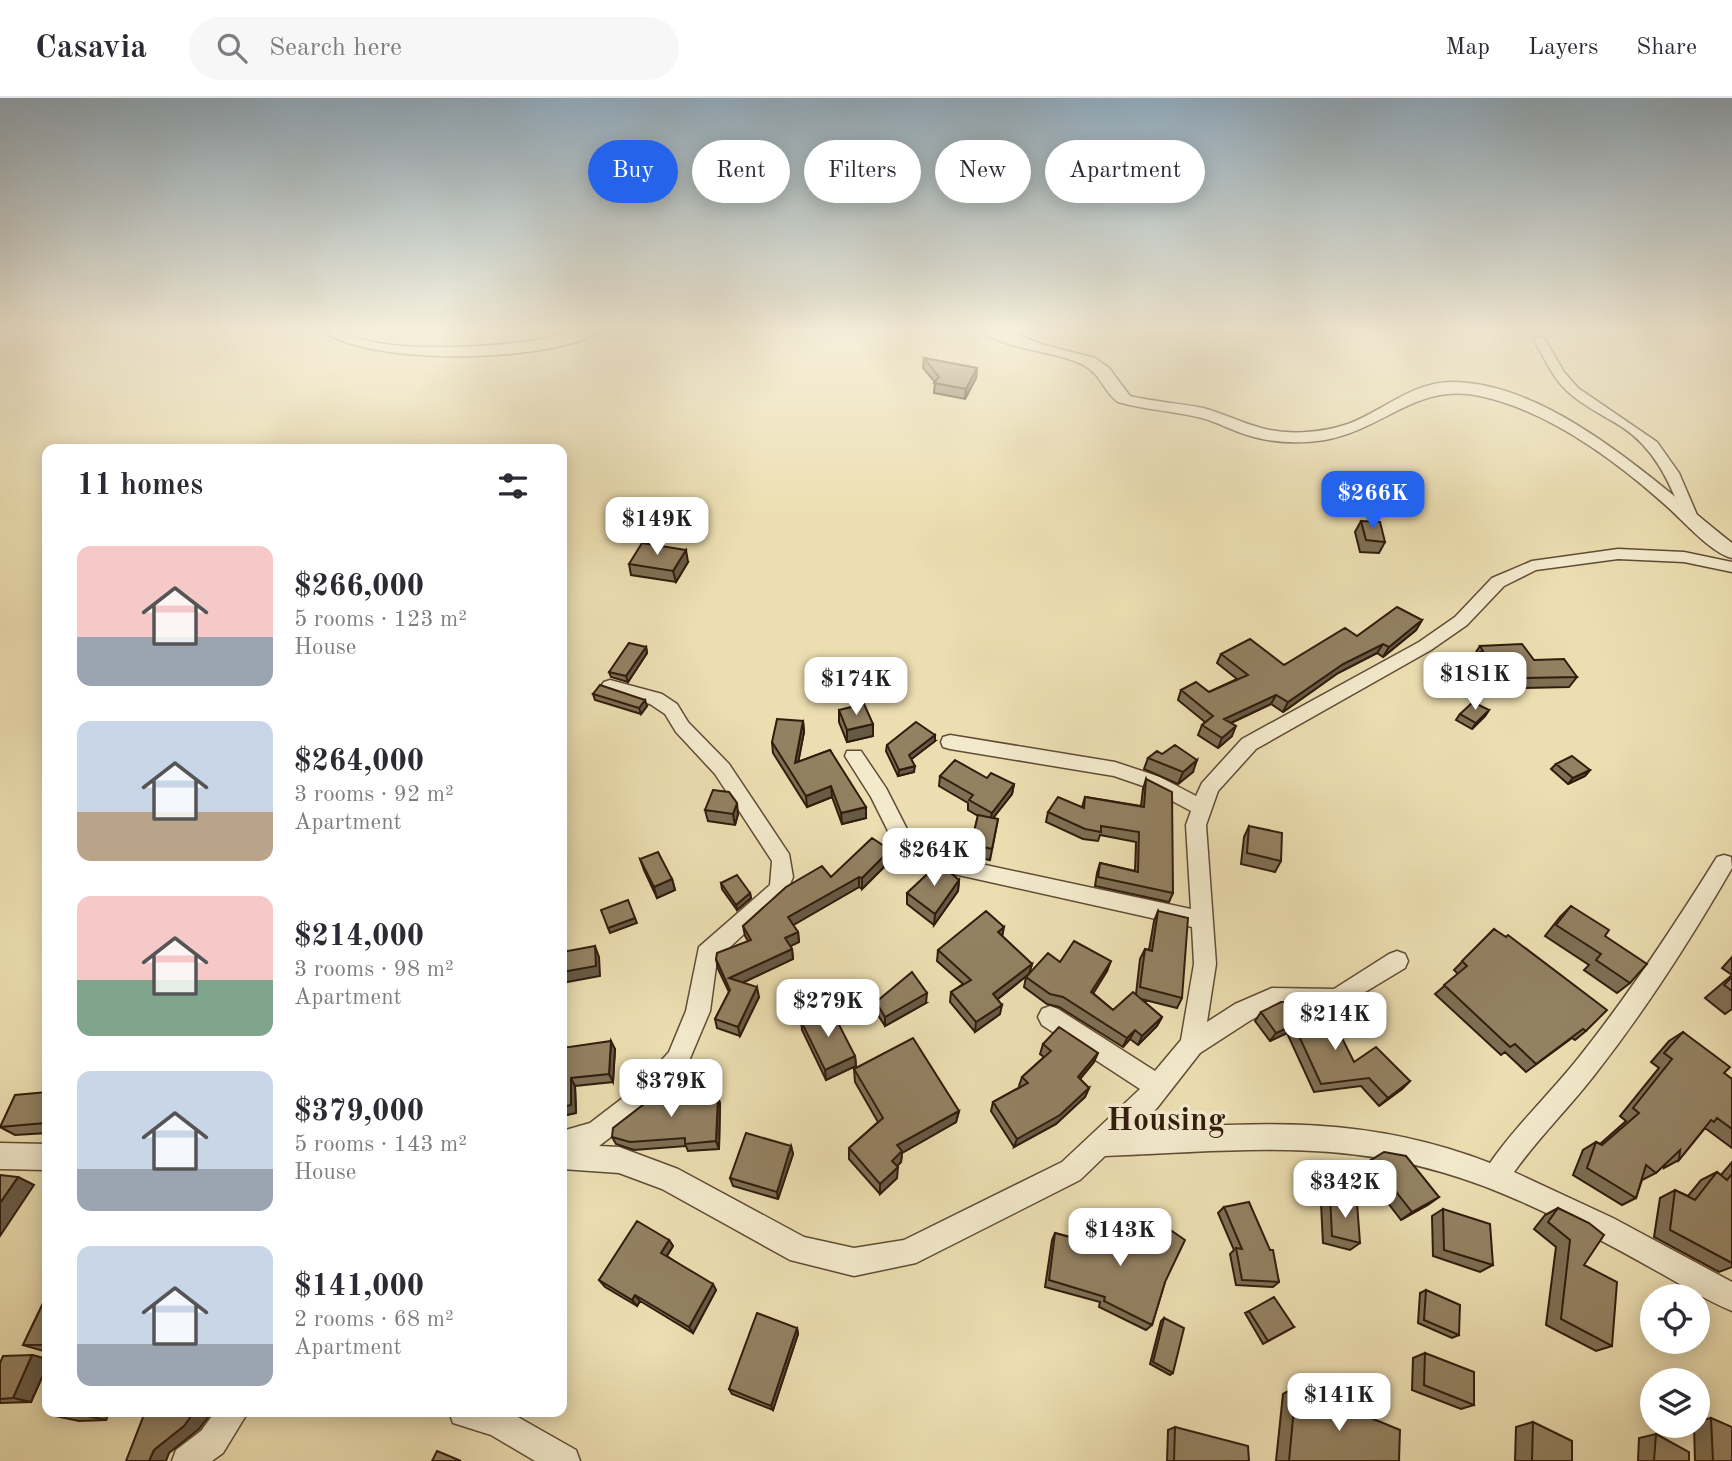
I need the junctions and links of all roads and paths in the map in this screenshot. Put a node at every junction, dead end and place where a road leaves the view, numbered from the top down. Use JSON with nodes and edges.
{"nodes":[{"id":1,"x":1115,"y":391,"type":"edge"},
{"id":2,"x":1421,"y":391,"type":"edge"},
{"id":3,"x":1474,"y":391,"type":"edge"},
{"id":4,"x":1573,"y":391,"type":"edge"},
{"id":5,"x":1690,"y":515,"type":"junction"},
{"id":6,"x":1732,"y":552,"type":"edge"},
{"id":7,"x":1732,"y":567,"type":"edge"},
{"id":8,"x":610,"y":686,"type":"edge"},
{"id":9,"x":950,"y":743,"type":"dead end"},
{"id":10,"x":854,"y":756,"type":"dead end"},
{"id":11,"x":1200,"y":807,"type":"junction"},
{"id":12,"x":1724,"y":863,"type":"dead end"},
{"id":13,"x":1200,"y":920,"type":"junction"},
{"id":14,"x":1397,"y":961,"type":"dead end"},
{"id":15,"x":1050,"y":1017,"type":"dead end"},
{"id":16,"x":1192,"y":1045,"type":"junction"},
{"id":17,"x":1157,"y":1086,"type":"junction"},
{"id":18,"x":567,"y":1143,"type":"edge"},
{"id":19,"x":1098,"y":1144,"type":"junction"},
{"id":20,"x":0,"y":1156,"type":"edge"},
{"id":21,"x":567,"y":1156,"type":"edge"},
{"id":22,"x":42,"y":1157,"type":"edge"},
{"id":23,"x":1495,"y":1178,"type":"junction"},
{"id":24,"x":1732,"y":1297,"type":"edge"},
{"id":25,"x":230,"y":1417,"type":"edge"},
{"id":26,"x":480,"y":1417,"type":"edge"},
{"id":27,"x":187,"y":1461,"type":"edge"},
{"id":28,"x":565,"y":1461,"type":"edge"}],
"edges":[{"from":1,"to":2,"type":"street"},
{"from":3,"to":5,"type":"street"},
{"from":4,"to":5,"type":"street"},
{"from":5,"to":6,"type":"street"},
{"from":7,"to":11,"type":"street"},
{"from":8,"to":18,"type":"street"},
{"from":9,"to":11,"type":"street"},
{"from":10,"to":13,"type":"street"},
{"from":11,"to":13,"type":"street"},
{"from":12,"to":23,"type":"street"},
{"from":13,"to":16,"type":"street"},
{"from":14,"to":16,"type":"street"},
{"from":15,"to":17,"type":"street"},
{"from":16,"to":17,"type":"street"},
{"from":17,"to":19,"type":"street"},
{"from":19,"to":21,"type":"street"},
{"from":19,"to":23,"type":"street"},
{"from":20,"to":22,"type":"street"},
{"from":23,"to":24,"type":"street"},
{"from":25,"to":27,"type":"street"},
{"from":26,"to":28,"type":"street"}]}
